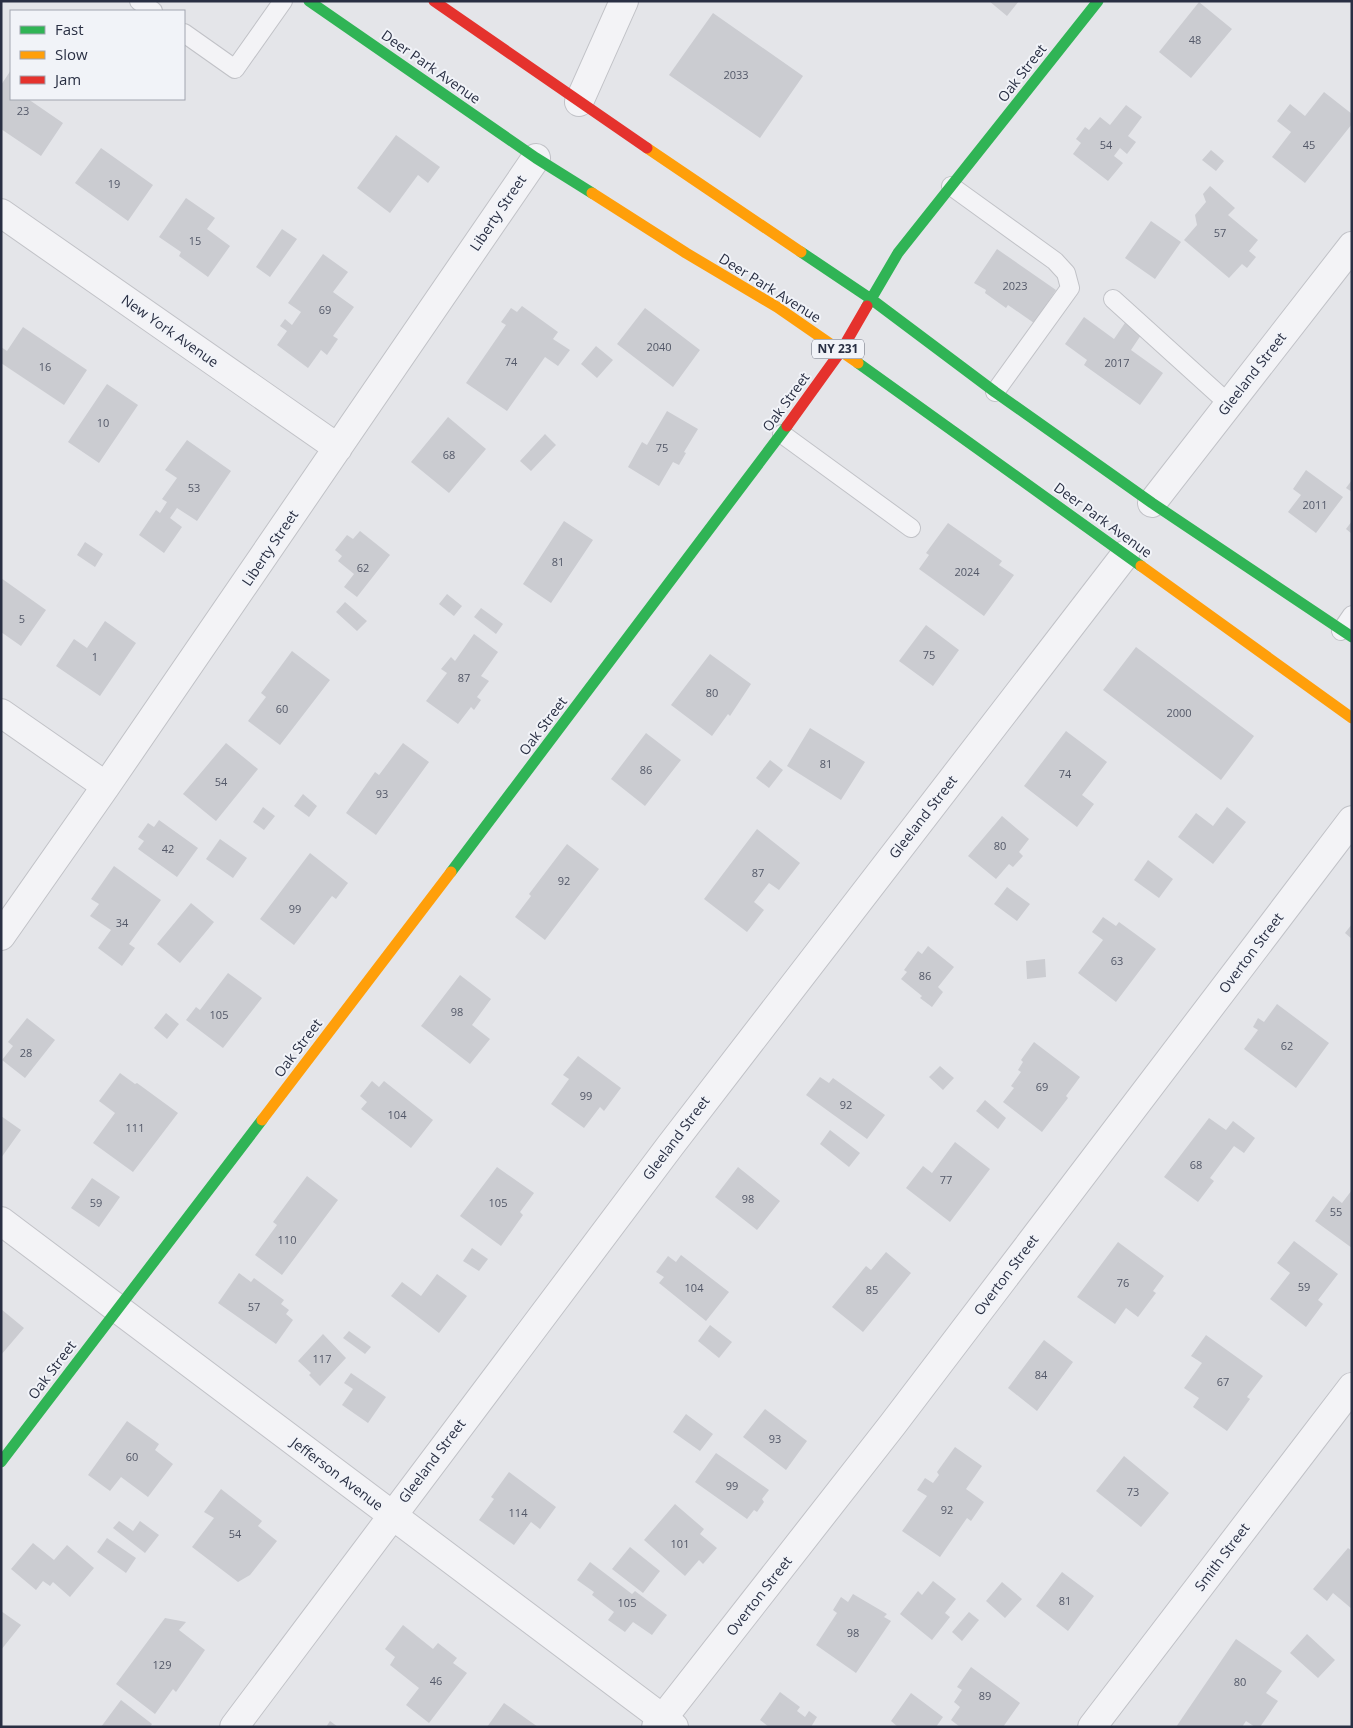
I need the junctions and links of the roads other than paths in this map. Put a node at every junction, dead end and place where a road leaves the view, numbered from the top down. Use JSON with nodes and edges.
{"nodes":[{"id":1,"x":139,"y":1,"type":"edge"},
{"id":2,"x":283,"y":1,"type":"edge"},
{"id":3,"x":310,"y":1,"type":"edge"},
{"id":4,"x":434,"y":1,"type":"edge"},
{"id":5,"x":624,"y":1,"type":"edge"},
{"id":6,"x":1098,"y":1,"type":"edge"},
{"id":7,"x":152,"y":10,"type":"edge"},
{"id":8,"x":185,"y":34,"type":"edge"},
{"id":9,"x":578,"y":102,"type":"junction"},
{"id":10,"x":536,"y":158,"type":"junction"},
{"id":11,"x":951,"y":186,"type":"junction"},
{"id":12,"x":1,"y":213,"type":"edge"},
{"id":13,"x":1352,"y":246,"type":"edge"},
{"id":14,"x":871,"y":299,"type":"junction"},
{"id":15,"x":1113,"y":299,"type":"dead end"},
{"id":16,"x":841,"y":351,"type":"junction"},
{"id":17,"x":995,"y":392,"type":"junction"},
{"id":18,"x":1230,"y":404,"type":"junction"},
{"id":19,"x":782,"y":434,"type":"junction"},
{"id":20,"x":338,"y":448,"type":"junction"},
{"id":21,"x":1152,"y":503,"type":"junction"},
{"id":22,"x":911,"y":528,"type":"dead end"},
{"id":23,"x":1126,"y":556,"type":"junction"},
{"id":24,"x":1352,"y":615,"type":"edge"},
{"id":25,"x":1346,"y":634,"type":"edge"},
{"id":26,"x":1,"y":713,"type":"edge"},
{"id":27,"x":1352,"y":718,"type":"edge"},
{"id":28,"x":106,"y":786,"type":"junction"},
{"id":29,"x":1352,"y":820,"type":"edge"},
{"id":30,"x":1,"y":936,"type":"edge"},
{"id":31,"x":1,"y":1221,"type":"edge"},
{"id":32,"x":118,"y":1309,"type":"junction"},
{"id":33,"x":1352,"y":1387,"type":"edge"},
{"id":34,"x":1,"y":1462,"type":"edge"},
{"id":35,"x":392,"y":1515,"type":"junction"},
{"id":36,"x":664,"y":1724,"type":"edge"},
{"id":37,"x":234,"y":1727,"type":"edge"},
{"id":38,"x":1092,"y":1727,"type":"edge"}],
"edges":[{"from":1,"to":7,"type":"lane"},
{"from":2,"to":8,"type":"lane"},
{"from":3,"to":10,"type":"main road","name":"Deer Park Avenue","number":"NY 231"},
{"from":4,"to":9,"type":"main road"},
{"from":5,"to":9,"type":"street"},
{"from":6,"to":11,"type":"main road","name":"Oak Street"},
{"from":9,"to":14,"type":"main road"},
{"from":10,"to":16,"type":"main road","name":"Deer Park Avenue","number":"NY 231"},
{"from":10,"to":20,"type":"street","name":"Liberty Street"},
{"from":11,"to":14,"type":"main road","name":"Oak Street"},
{"from":11,"to":17,"type":"lane"},
{"from":12,"to":20,"type":"street","name":"New York Avenue"},
{"from":13,"to":18,"type":"street","name":"Gleeland Street"},
{"from":14,"to":16,"type":"main road","name":"Oak Street"},
{"from":14,"to":17,"type":"main road"},
{"from":15,"to":18,"type":"lane"},
{"from":16,"to":19,"type":"main road","name":"Oak Street"},
{"from":16,"to":23,"type":"main road","name":"Deer Park Avenue","number":"NY 231"},
{"from":17,"to":21,"type":"main road"},
{"from":18,"to":21,"type":"street","name":"Gleeland Street"},
{"from":19,"to":22,"type":"lane"},
{"from":19,"to":32,"type":"main road","name":"Oak Street"},
{"from":20,"to":28,"type":"street","name":"Liberty Street"},
{"from":21,"to":25,"type":"main road"},
{"from":23,"to":27,"type":"main road","name":"Deer Park Avenue","number":"NY 231"},
{"from":23,"to":35,"type":"street","name":"Gleeland Street"},
{"from":24,"to":25,"type":"lane"},
{"from":26,"to":28,"type":"street"},
{"from":28,"to":30,"type":"street","name":"Liberty Street"},
{"from":29,"to":36,"type":"street","name":"Overton Street"},
{"from":31,"to":32,"type":"street","name":"Jefferson Avenue"},
{"from":32,"to":34,"type":"main road","name":"Oak Street"},
{"from":32,"to":35,"type":"street","name":"Jefferson Avenue"},
{"from":33,"to":38,"type":"street","name":"Smith Street"},
{"from":35,"to":36,"type":"street","name":"Jefferson Avenue"},
{"from":35,"to":37,"type":"street","name":"Gleeland Street"}]}
